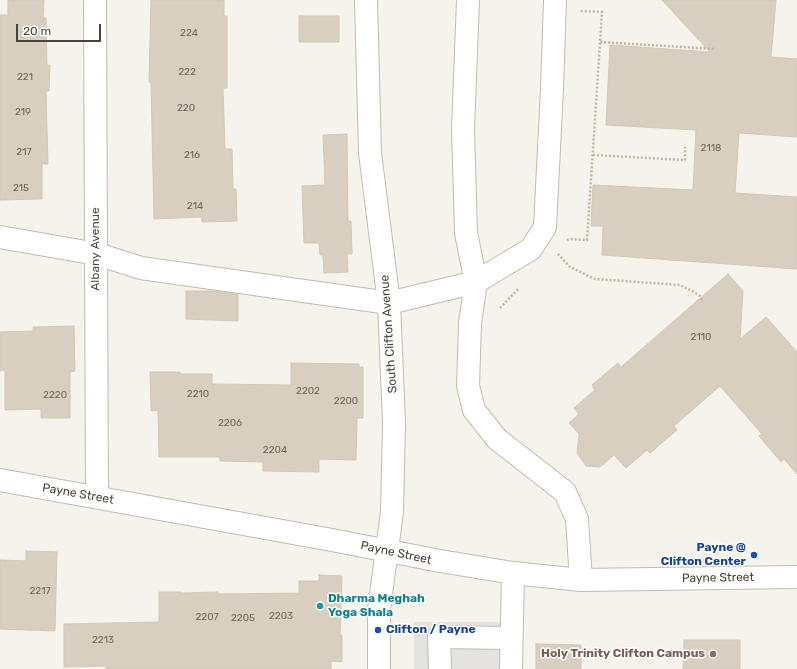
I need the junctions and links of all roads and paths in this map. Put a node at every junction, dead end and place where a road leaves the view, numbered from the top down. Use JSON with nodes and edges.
{"nodes":[{"id":1,"x":95,"y":0,"type":"edge"},
{"id":2,"x":366,"y":0,"type":"edge"},
{"id":3,"x":468,"y":0,"type":"edge"},
{"id":4,"x":555,"y":0,"type":"edge"},
{"id":5,"x":576,"y":11,"type":"dead end"},
{"id":6,"x":600,"y":42,"type":"junction"},
{"id":7,"x":716,"y":50,"type":"dead end"},
{"id":8,"x":685,"y":147,"type":"dead end"},
{"id":9,"x":593,"y":155,"type":"junction"},
{"id":10,"x":0,"y":237,"type":"edge"},
{"id":11,"x":563,"y":243,"type":"dead end"},
{"id":12,"x":556,"y":251,"type":"dead end"},
{"id":13,"x":96,"y":254,"type":"junction"},
{"id":14,"x":476,"y":282,"type":"junction"},
{"id":15,"x":522,"y":285,"type":"dead end"},
{"id":16,"x":703,"y":302,"type":"dead end"},
{"id":17,"x":389,"y":303,"type":"junction"},
{"id":18,"x":496,"y":313,"type":"dead end"},
{"id":19,"x":0,"y":480,"type":"edge"},
{"id":20,"x":98,"y":498,"type":"junction"},
{"id":21,"x":387,"y":551,"type":"junction"},
{"id":22,"x":513,"y":573,"type":"junction"},
{"id":23,"x":797,"y":577,"type":"edge"},
{"id":24,"x":581,"y":580,"type":"junction"},
{"id":25,"x":511,"y":638,"type":"junction"},
{"id":26,"x":379,"y":669,"type":"edge"},
{"id":27,"x":440,"y":669,"type":"edge"},
{"id":28,"x":511,"y":669,"type":"edge"}],
"edges":[{"from":1,"to":13,"type":"street","name":"Albany Avenue"},
{"from":2,"to":17,"type":"street","name":"South Clifton Avenue"},
{"from":3,"to":14,"type":"street"},
{"from":4,"to":14,"type":"street"},
{"from":5,"to":6,"type":"path"},
{"from":6,"to":7,"type":"path"},
{"from":6,"to":9,"type":"path"},
{"from":8,"to":9,"type":"path"},
{"from":9,"to":11,"type":"path"},
{"from":10,"to":13,"type":"street"},
{"from":12,"to":16,"type":"path"},
{"from":13,"to":17,"type":"street"},
{"from":13,"to":20,"type":"street","name":"Albany Avenue"},
{"from":14,"to":17,"type":"street"},
{"from":14,"to":24,"type":"street"},
{"from":15,"to":18,"type":"path"},
{"from":17,"to":21,"type":"street","name":"South Clifton Avenue"},
{"from":19,"to":20,"type":"street","name":"Payne Street"},
{"from":20,"to":21,"type":"street","name":"Payne Street"},
{"from":21,"to":22,"type":"street","name":"Payne Street"},
{"from":21,"to":26,"type":"street","name":"South Clifton Avenue"},
{"from":22,"to":24,"type":"street","name":"Payne Street"},
{"from":22,"to":25,"type":"street"},
{"from":23,"to":24,"type":"street","name":"Payne Street"},
{"from":25,"to":27,"type":"street"},
{"from":25,"to":28,"type":"street"}]}
